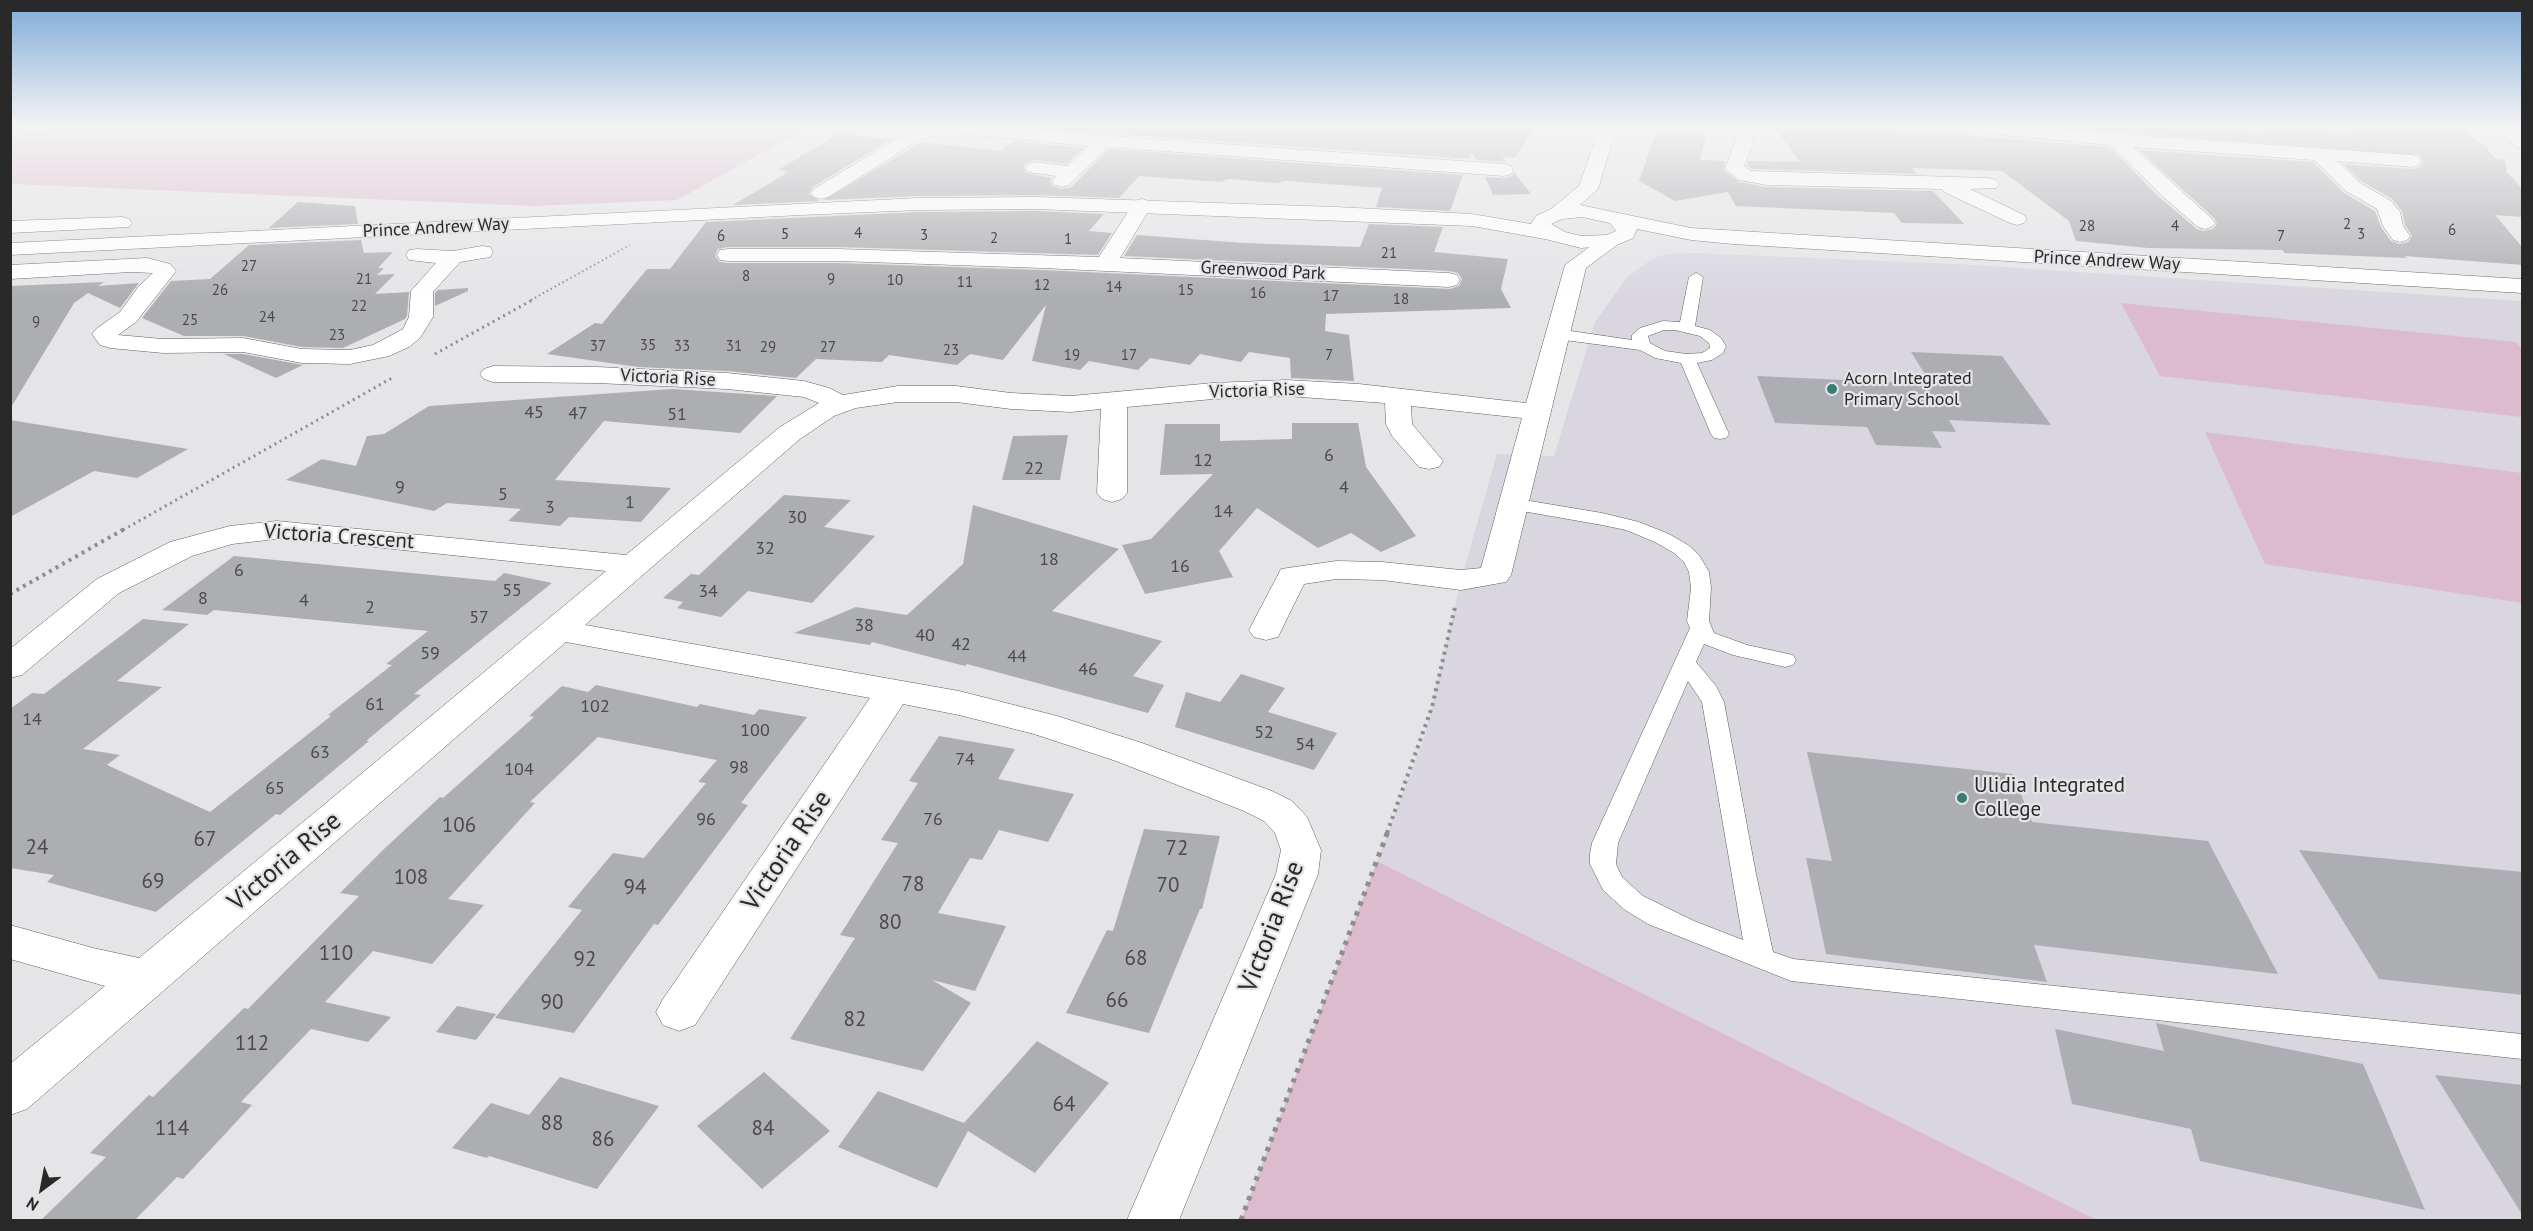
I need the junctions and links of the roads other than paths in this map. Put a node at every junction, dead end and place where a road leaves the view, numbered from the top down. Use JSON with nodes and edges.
{"nodes":[{"id":1,"x":838,"y":183,"type":"edge"},
{"id":2,"x":1590,"y":183,"type":"edge"},
{"id":3,"x":1940,"y":183,"type":"edge"},
{"id":4,"x":1975,"y":183,"type":"edge"},
{"id":5,"x":2160,"y":183,"type":"edge"},
{"id":6,"x":2349,"y":183,"type":"edge"},
{"id":7,"x":1989,"y":184,"type":"dead end"},
{"id":8,"x":870,"y":188,"type":"dead end"},
{"id":9,"x":1588,"y":189,"type":"junction"},
{"id":10,"x":1142,"y":205,"type":"junction"},
{"id":11,"x":2017,"y":219,"type":"dead end"},
{"id":12,"x":122,"y":223,"type":"dead end"},
{"id":13,"x":2205,"y":223,"type":"dead end"},
{"id":14,"x":1553,"y":225,"type":"junction"},
{"id":15,"x":10,"y":227,"type":"edge"},
{"id":16,"x":1613,"y":228,"type":"junction"},
{"id":17,"x":2400,"y":236,"type":"dead end"},
{"id":18,"x":10,"y":249,"type":"edge"},
{"id":19,"x":482,"y":252,"type":"dead end"},
{"id":20,"x":807,"y":254,"type":"junction"},
{"id":21,"x":417,"y":255,"type":"dead end"},
{"id":22,"x":728,"y":255,"type":"dead end"},
{"id":23,"x":453,"y":257,"type":"junction"},
{"id":24,"x":1105,"y":264,"type":"junction"},
{"id":25,"x":1576,"y":265,"type":"junction"},
{"id":26,"x":10,"y":272,"type":"edge"},
{"id":27,"x":793,"y":273,"type":"dead end"},
{"id":28,"x":1696,"y":277,"type":"dead end"},
{"id":29,"x":1449,"y":280,"type":"dead end"},
{"id":30,"x":2523,"y":286,"type":"edge"},
{"id":31,"x":1687,"y":327,"type":"junction"},
{"id":32,"x":1557,"y":334,"type":"junction"},
{"id":33,"x":1644,"y":346,"type":"junction"},
{"id":34,"x":1687,"y":359,"type":"junction"},
{"id":35,"x":493,"y":374,"type":"dead end"},
{"id":36,"x":1400,"y":396,"type":"junction"},
{"id":37,"x":1114,"y":401,"type":"junction"},
{"id":38,"x":838,"y":404,"type":"junction"},
{"id":39,"x":1536,"y":412,"type":"junction"},
{"id":40,"x":1720,"y":435,"type":"dead end"},
{"id":41,"x":1429,"y":461,"type":"dead end"},
{"id":42,"x":1112,"y":493,"type":"dead end"},
{"id":43,"x":1512,"y":504,"type":"junction"},
{"id":44,"x":635,"y":565,"type":"junction"},
{"id":45,"x":1700,"y":629,"type":"junction"},
{"id":46,"x":558,"y":630,"type":"junction"},
{"id":47,"x":1266,"y":630,"type":"dead end"},
{"id":48,"x":1785,"y":660,"type":"dead end"},
{"id":49,"x":1685,"y":662,"type":"junction"},
{"id":50,"x":10,"y":667,"type":"edge"},
{"id":51,"x":894,"y":690,"type":"junction"},
{"id":52,"x":10,"y":942,"type":"edge"},
{"id":53,"x":1761,"y":959,"type":"junction"},
{"id":54,"x":149,"y":978,"type":"junction"},
{"id":55,"x":679,"y":1012,"type":"dead end"},
{"id":56,"x":2523,"y":1047,"type":"edge"},
{"id":57,"x":10,"y":1094,"type":"edge"},
{"id":58,"x":1153,"y":1221,"type":"edge"}],
"edges":[{"from":1,"to":8,"type":"street"},
{"from":2,"to":9,"type":"street"},
{"from":3,"to":11,"type":"street"},
{"from":4,"to":7,"type":"street"},
{"from":5,"to":13,"type":"street"},
{"from":6,"to":17,"type":"street"},
{"from":9,"to":14,"type":"street"},
{"from":9,"to":16,"type":"street"},
{"from":10,"to":14,"type":"street","name":"Prince Andrew Way"},
{"from":10,"to":18,"type":"street","name":"Prince Andrew Way"},
{"from":10,"to":24,"type":"street"},
{"from":12,"to":15,"type":"street"},
{"from":14,"to":16,"type":"street"},
{"from":14,"to":16,"type":"street"},
{"from":14,"to":25,"type":"street"},
{"from":16,"to":25,"type":"street"},
{"from":16,"to":30,"type":"street","name":"Prince Andrew Way"},
{"from":19,"to":23,"type":"street"},
{"from":20,"to":22,"type":"street","name":"Greenwood Park"},
{"from":20,"to":24,"type":"street","name":"Greenwood Park"},
{"from":20,"to":27,"type":"street"},
{"from":21,"to":23,"type":"street"},
{"from":23,"to":26,"type":"street"},
{"from":24,"to":29,"type":"street","name":"Greenwood Park"},
{"from":25,"to":32,"type":"street"},
{"from":28,"to":31,"type":"lane"},
{"from":31,"to":33,"type":"lane"},
{"from":31,"to":34,"type":"lane"},
{"from":32,"to":33,"type":"lane"},
{"from":32,"to":39,"type":"street"},
{"from":33,"to":34,"type":"lane"},
{"from":34,"to":40,"type":"lane"},
{"from":35,"to":38,"type":"street","name":"Victoria Rise"},
{"from":36,"to":37,"type":"street","name":"Victoria Rise"},
{"from":36,"to":39,"type":"street","name":"Victoria Rise"},
{"from":36,"to":41,"type":"street"},
{"from":37,"to":38,"type":"street","name":"Victoria Rise"},
{"from":37,"to":42,"type":"street"},
{"from":38,"to":44,"type":"street","name":"Victoria Rise"},
{"from":39,"to":43,"type":"street"},
{"from":43,"to":45,"type":"lane"},
{"from":43,"to":47,"type":"street"},
{"from":44,"to":46,"type":"street","name":"Victoria Rise"},
{"from":44,"to":50,"type":"street","name":"Victoria Crescent"},
{"from":45,"to":48,"type":"lane"},
{"from":45,"to":49,"type":"lane"},
{"from":46,"to":51,"type":"street","name":"Victoria Rise"},
{"from":46,"to":54,"type":"street","name":"Victoria Rise"},
{"from":49,"to":53,"type":"lane"},
{"from":49,"to":53,"type":"lane"},
{"from":51,"to":55,"type":"street","name":"Victoria Rise"},
{"from":51,"to":58,"type":"street","name":"Victoria Rise"},
{"from":52,"to":54,"type":"street"},
{"from":53,"to":56,"type":"lane"},
{"from":54,"to":57,"type":"street","name":"Victoria Rise"}]}
